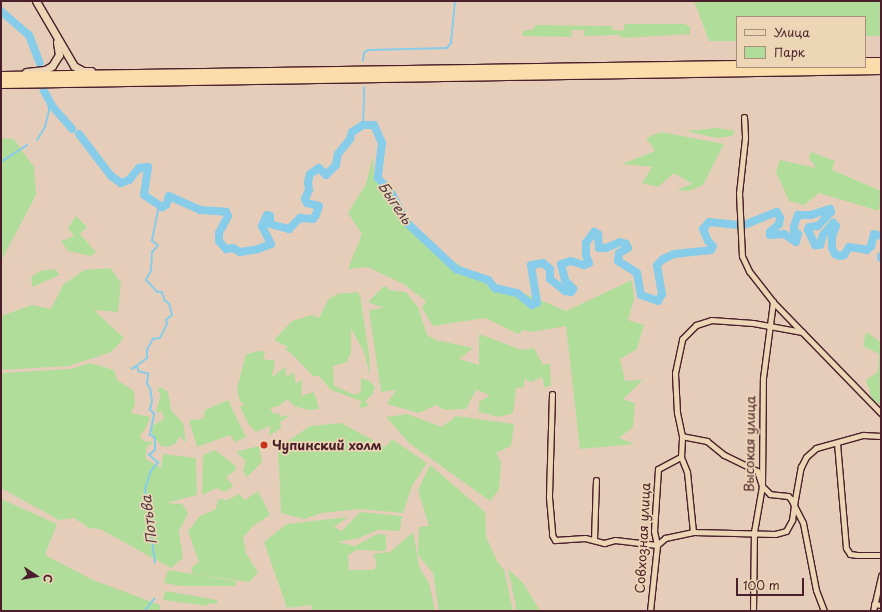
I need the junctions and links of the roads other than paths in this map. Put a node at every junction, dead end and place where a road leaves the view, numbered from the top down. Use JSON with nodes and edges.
{"nodes":[{"id":1,"x":36,"y":1,"type":"edge"},
{"id":2,"x":56,"y":36,"type":"junction"},
{"id":3,"x":866,"y":62,"type":"edge"},
{"id":4,"x":881,"y":62,"type":"edge"},
{"id":5,"x":736,"y":65,"type":"edge"},
{"id":6,"x":881,"y":69,"type":"edge"},
{"id":7,"x":121,"y":74,"type":"junction"},
{"id":8,"x":1,"y":76,"type":"edge"},
{"id":9,"x":1,"y":83,"type":"edge"},
{"id":10,"x":744,"y":117,"type":"dead end"},
{"id":11,"x":773,"y":302,"type":"junction"},
{"id":12,"x":770,"y":326,"type":"junction"},
{"id":13,"x":803,"y":333,"type":"junction"},
{"id":14,"x":552,"y":394,"type":"dead end"},
{"id":15,"x":881,"y":413,"type":"edge"},
{"id":16,"x":682,"y":436,"type":"junction"},
{"id":17,"x":881,"y":436,"type":"edge"},
{"id":18,"x":837,"y":443,"type":"junction"},
{"id":19,"x":681,"y":457,"type":"junction"},
{"id":20,"x":596,"y":480,"type":"dead end"},
{"id":21,"x":762,"y":486,"type":"junction"},
{"id":22,"x":796,"y":487,"type":"junction"},
{"id":23,"x":788,"y":496,"type":"junction"},
{"id":24,"x":794,"y":505,"type":"junction"},
{"id":25,"x":693,"y":532,"type":"junction"},
{"id":26,"x":754,"y":532,"type":"junction"},
{"id":27,"x":594,"y":540,"type":"junction"},
{"id":28,"x":656,"y":545,"type":"junction"},
{"id":29,"x":881,"y":554,"type":"edge"},
{"id":30,"x":881,"y":575,"type":"edge"},
{"id":31,"x":874,"y":604,"type":"junction"},
{"id":32,"x":881,"y":605,"type":"edge"},
{"id":33,"x":650,"y":611,"type":"edge"},
{"id":34,"x":753,"y":611,"type":"edge"},
{"id":35,"x":824,"y":611,"type":"edge"},
{"id":36,"x":872,"y":611,"type":"edge"}],
"edges":[{"from":1,"to":2,"type":"street"},
{"from":2,"to":7,"type":"street"},
{"from":2,"to":8,"type":"street"},
{"from":3,"to":4,"type":"highway"},
{"from":5,"to":7,"type":"highway"},
{"from":6,"to":9,"type":"highway"},
{"from":7,"to":8,"type":"highway"},
{"from":10,"to":11,"type":"street"},
{"from":11,"to":12,"type":"street","name":"Высокая улица"},
{"from":11,"to":13,"type":"street"},
{"from":12,"to":13,"type":"street"},
{"from":12,"to":16,"type":"street"},
{"from":12,"to":21,"type":"street","name":"Высокая улица"},
{"from":13,"to":15,"type":"street"},
{"from":14,"to":27,"type":"street"},
{"from":16,"to":19,"type":"street"},
{"from":16,"to":21,"type":"street"},
{"from":17,"to":18,"type":"street"},
{"from":18,"to":22,"type":"street"},
{"from":18,"to":29,"type":"street"},
{"from":19,"to":25,"type":"street"},
{"from":19,"to":28,"type":"street","name":"Совхозная улица"},
{"from":20,"to":27,"type":"street"},
{"from":21,"to":23,"type":"street"},
{"from":21,"to":26,"type":"street","name":"Высокая улица"},
{"from":22,"to":23,"type":"street"},
{"from":22,"to":24,"type":"street"},
{"from":23,"to":24,"type":"street"},
{"from":24,"to":26,"type":"street"},
{"from":24,"to":35,"type":"street"},
{"from":25,"to":26,"type":"street"},
{"from":25,"to":28,"type":"street"},
{"from":26,"to":34,"type":"street","name":"Высокая улица"},
{"from":27,"to":28,"type":"street"},
{"from":28,"to":33,"type":"street","name":"Совхозная улица"},
{"from":30,"to":31,"type":"street"},
{"from":31,"to":32,"type":"street"},
{"from":31,"to":36,"type":"street"}]}
